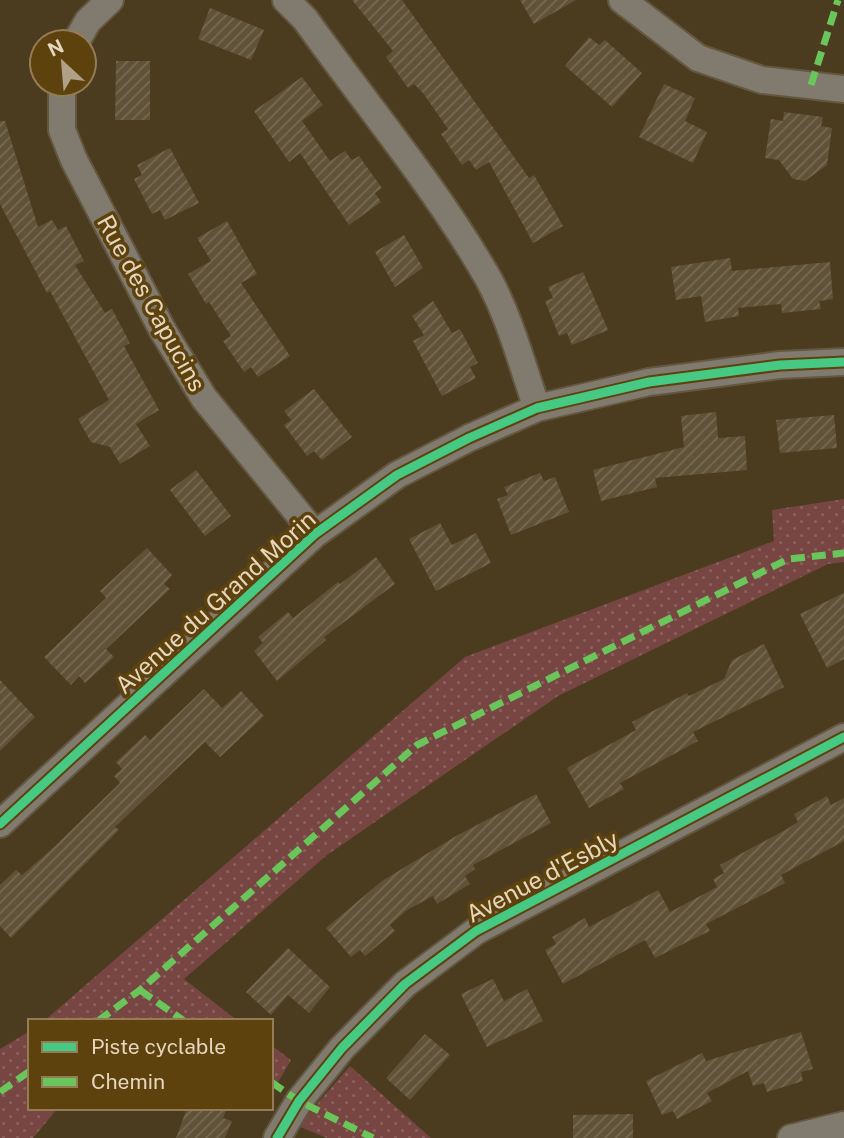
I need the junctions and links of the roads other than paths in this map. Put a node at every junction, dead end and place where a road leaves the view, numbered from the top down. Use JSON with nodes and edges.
{"nodes":[{"id":1,"x":110,"y":0,"type":"edge"},
{"id":2,"x":286,"y":0,"type":"edge"},
{"id":3,"x":622,"y":0,"type":"edge"},
{"id":4,"x":84,"y":28,"type":"edge"},
{"id":5,"x":844,"y":89,"type":"edge"},
{"id":6,"x":62,"y":98,"type":"edge"},
{"id":7,"x":844,"y":362,"type":"edge"},
{"id":8,"x":537,"y":408,"type":"junction"},
{"id":9,"x":315,"y":534,"type":"junction"},
{"id":10,"x":844,"y":737,"type":"edge"},
{"id":11,"x":3,"y":816,"type":"edge"},
{"id":12,"x":844,"y":1125,"type":"edge"},
{"id":13,"x":277,"y":1138,"type":"edge"},
{"id":14,"x":791,"y":1138,"type":"edge"}],
"edges":[{"from":1,"to":4,"type":"street"},
{"from":2,"to":8,"type":"street"},
{"from":3,"to":5,"type":"street"},
{"from":6,"to":9,"type":"street","name":"Rue des Capucins"},
{"from":7,"to":8,"type":"street","name":"Avenue du Grand Morin"},
{"from":8,"to":9,"type":"street","name":"Avenue du Grand Morin"},
{"from":9,"to":11,"type":"street","name":"Avenue du Grand Morin"},
{"from":10,"to":13,"type":"street","name":"Avenue d'Esbly"},
{"from":12,"to":14,"type":"street"}]}
